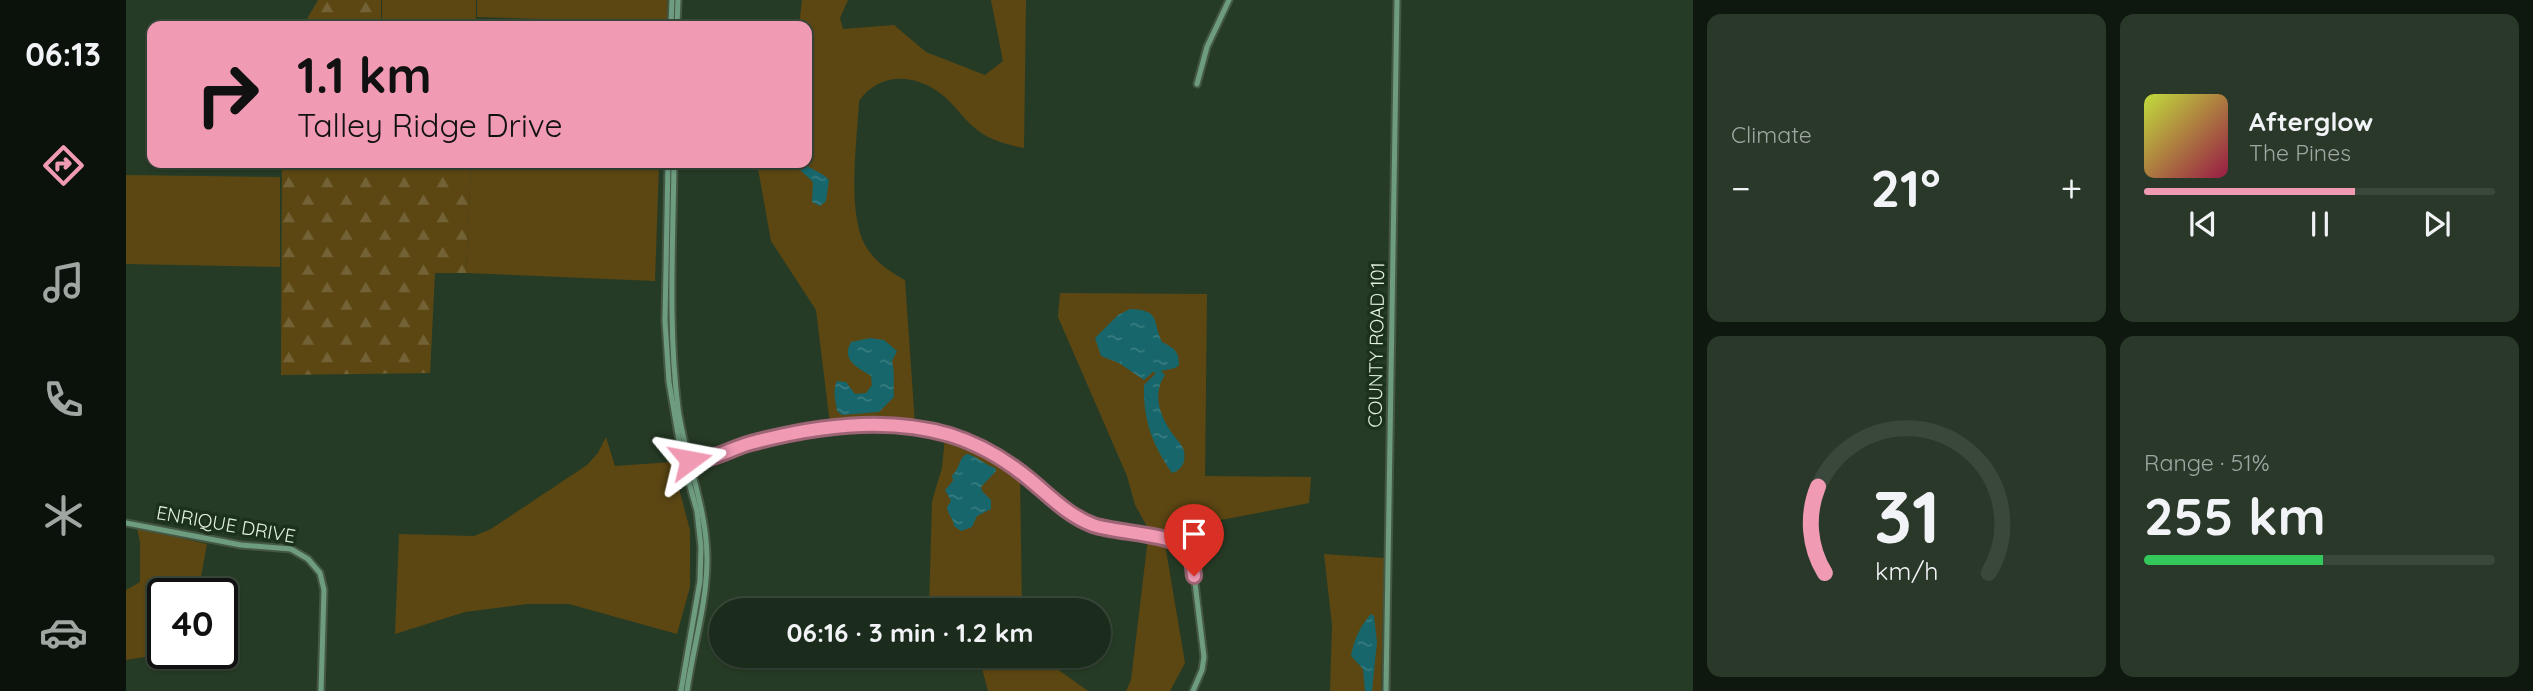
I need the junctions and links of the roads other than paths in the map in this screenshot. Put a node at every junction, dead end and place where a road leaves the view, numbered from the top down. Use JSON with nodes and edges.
{"nodes":[{"id":1,"x":1229,"y":0,"type":"edge"},
{"id":2,"x":1397,"y":0,"type":"edge"},
{"id":3,"x":675,"y":3,"type":"edge"},
{"id":4,"x":672,"y":21,"type":"edge"},
{"id":5,"x":677,"y":21,"type":"edge"},
{"id":6,"x":1198,"y":84,"type":"dead end"},
{"id":7,"x":668,"y":168,"type":"edge"},
{"id":8,"x":674,"y":168,"type":"edge"},
{"id":9,"x":687,"y":461,"type":"junction"},
{"id":10,"x":126,"y":523,"type":"edge"},
{"id":11,"x":321,"y":691,"type":"edge"},
{"id":12,"x":681,"y":691,"type":"edge"},
{"id":13,"x":687,"y":691,"type":"edge"},
{"id":14,"x":1193,"y":691,"type":"edge"},
{"id":15,"x":1386,"y":691,"type":"edge"}],
"edges":[{"from":1,"to":6,"type":"street"},
{"from":2,"to":15,"type":"street","name":"COUNTY ROAD 101"},
{"from":3,"to":4,"type":"street"},
{"from":3,"to":5,"type":"street"},
{"from":7,"to":9,"type":"street"},
{"from":8,"to":9,"type":"street"},
{"from":9,"to":12,"type":"street"},
{"from":9,"to":13,"type":"street"},
{"from":9,"to":14,"type":"street"},
{"from":10,"to":11,"type":"street","name":"ENRIQUE DRIVE"}]}
